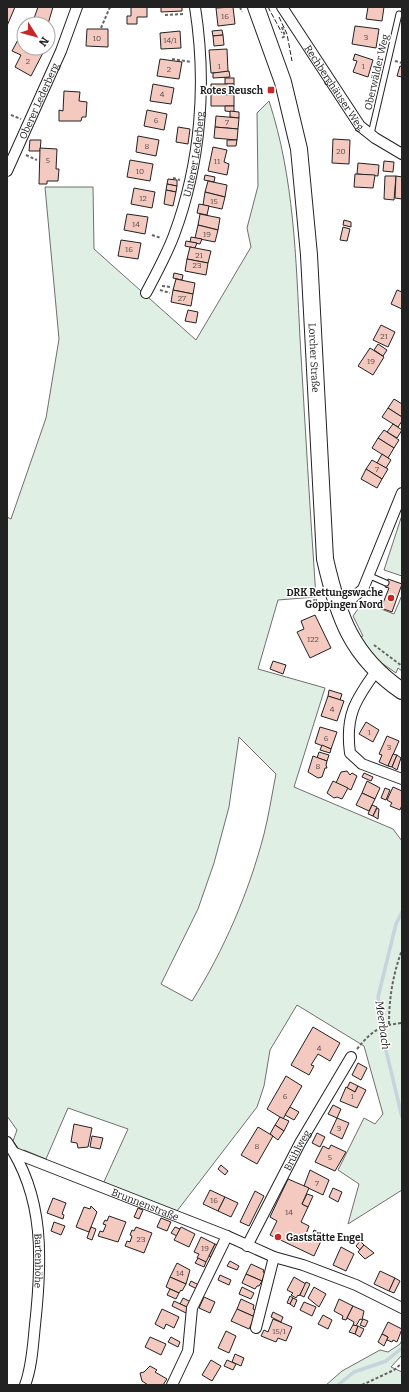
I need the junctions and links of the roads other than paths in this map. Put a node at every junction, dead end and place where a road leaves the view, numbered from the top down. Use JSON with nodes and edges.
{"nodes":[{"id":1,"x":77,"y":7,"type":"edge"},
{"id":2,"x":195,"y":7,"type":"edge"},
{"id":3,"x":256,"y":7,"type":"edge"},
{"id":4,"x":282,"y":7,"type":"edge"},
{"id":5,"x":399,"y":14,"type":"dead end"},
{"id":6,"x":371,"y":134,"type":"junction"},
{"id":7,"x":402,"y":154,"type":"edge"},
{"id":8,"x":7,"y":171,"type":"edge"},
{"id":9,"x":146,"y":293,"type":"dead end"},
{"id":10,"x":402,"y":494,"type":"edge"},
{"id":11,"x":370,"y":576,"type":"junction"},
{"id":12,"x":386,"y":583,"type":"dead end"},
{"id":13,"x":335,"y":603,"type":"junction"},
{"id":14,"x":377,"y":670,"type":"junction"},
{"id":15,"x":402,"y":691,"type":"edge"},
{"id":16,"x":402,"y":780,"type":"edge"},
{"id":17,"x":351,"y":1058,"type":"road end"},
{"id":18,"x":7,"y":1142,"type":"edge"},
{"id":19,"x":15,"y":1153,"type":"junction"},
{"id":20,"x":227,"y":1236,"type":"junction"},
{"id":21,"x":247,"y":1246,"type":"junction"},
{"id":22,"x":274,"y":1257,"type":"junction"},
{"id":23,"x":402,"y":1308,"type":"edge"},
{"id":24,"x":256,"y":1328,"type":"dead end"},
{"id":25,"x":25,"y":1385,"type":"edge"},
{"id":26,"x":172,"y":1385,"type":"edge"}],
"edges":[{"from":1,"to":8,"type":"street","name":"Oberer Lederberg"},
{"from":2,"to":9,"type":"street","name":"Unterer Lederberg"},
{"from":3,"to":13,"type":"main road","name":"Lorcher Straße"},
{"from":4,"to":6,"type":"street","name":"Rechberghäuser Weg"},
{"from":5,"to":6,"type":"lane","name":"Oberwälder Weg"},
{"from":6,"to":7,"type":"street","name":"Rechberghäuser Weg"},
{"from":10,"to":11,"type":"street"},
{"from":11,"to":12,"type":"lane"},
{"from":11,"to":13,"type":"street"},
{"from":13,"to":14,"type":"main road","name":"Lorcher Straße"},
{"from":14,"to":15,"type":"main road","name":"Lorcher Straße"},
{"from":14,"to":16,"type":"street"},
{"from":17,"to":21,"type":"street","name":"Brühlweg"},
{"from":18,"to":19,"type":"street","name":"Bartenhöhe"},
{"from":19,"to":20,"type":"street","name":"Brunnenstraße"},
{"from":19,"to":25,"type":"street","name":"Bartenhöhe"},
{"from":20,"to":21,"type":"street","name":"Brunnenstraße"},
{"from":20,"to":26,"type":"street"},
{"from":21,"to":22,"type":"street","name":"Brunnenstraße"},
{"from":22,"to":23,"type":"street","name":"Brunnenstraße"},
{"from":22,"to":24,"type":"street"}]}
